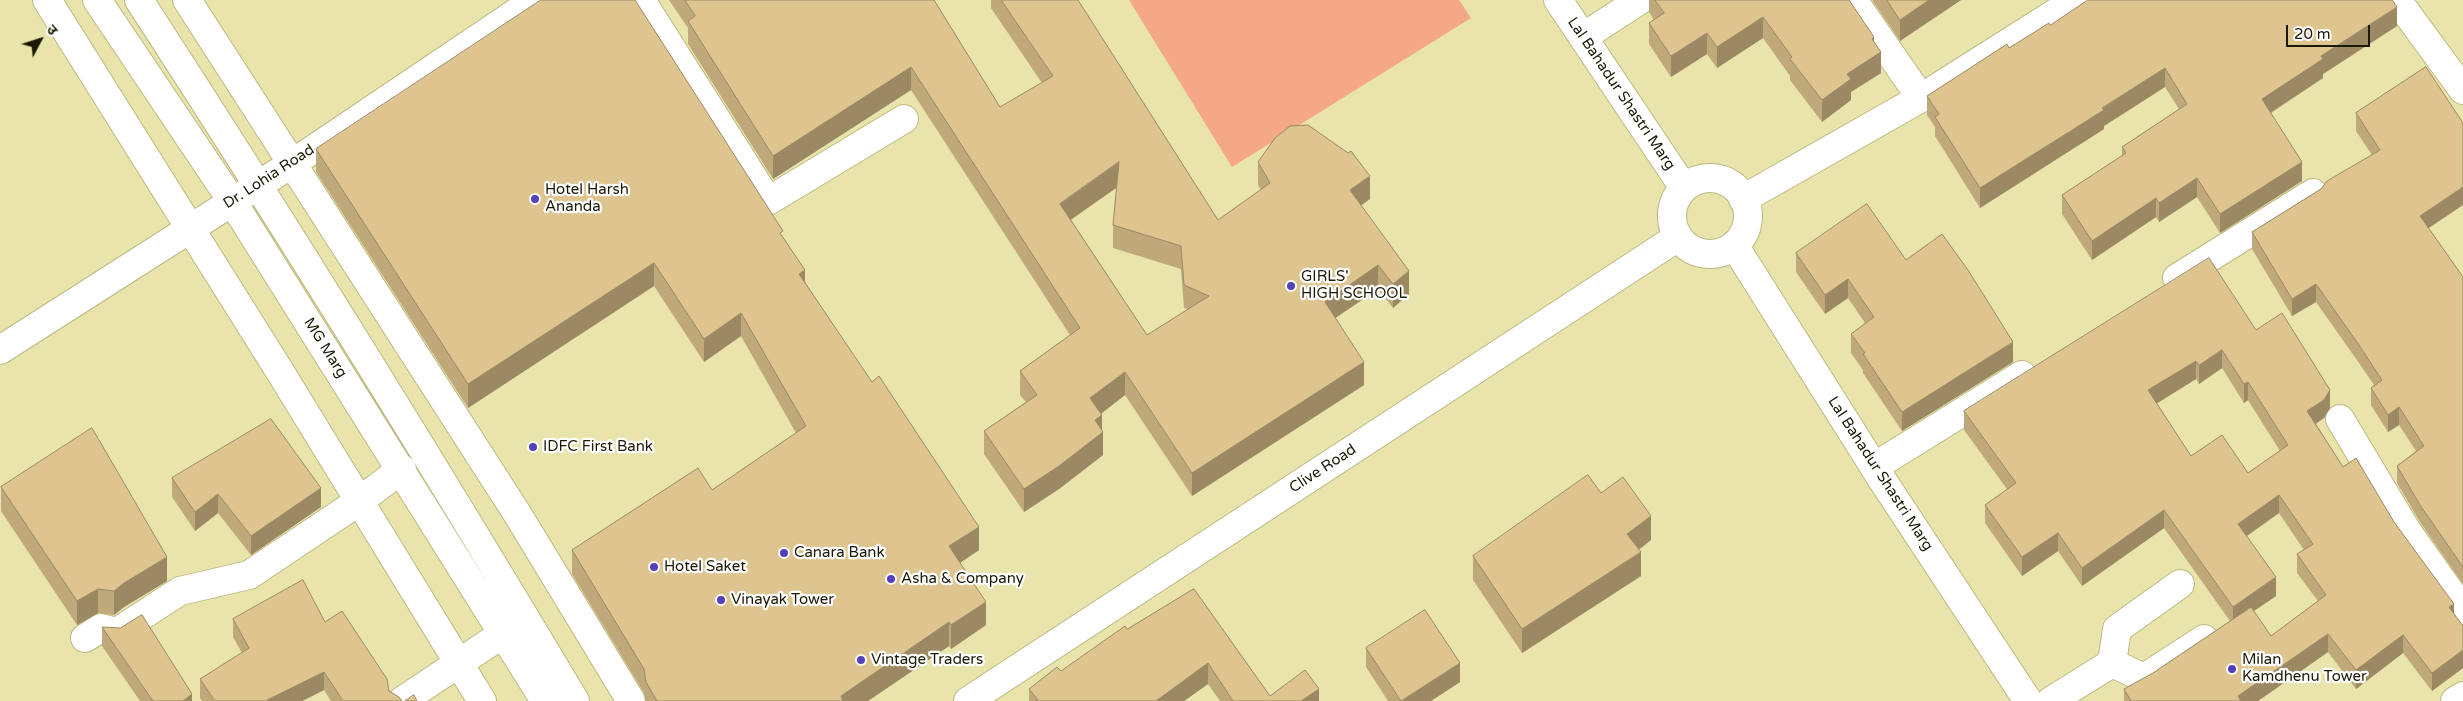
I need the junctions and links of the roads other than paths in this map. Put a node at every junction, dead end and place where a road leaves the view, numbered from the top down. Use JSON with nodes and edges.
{"nodes":[{"id":1,"x":47,"y":0,"type":"edge"},
{"id":2,"x":97,"y":0,"type":"edge"},
{"id":3,"x":138,"y":0,"type":"edge"},
{"id":4,"x":187,"y":0,"type":"edge"},
{"id":5,"x":535,"y":0,"type":"edge"},
{"id":6,"x":641,"y":0,"type":"edge"},
{"id":7,"x":1558,"y":0,"type":"edge"},
{"id":8,"x":1640,"y":0,"type":"edge"},
{"id":9,"x":1853,"y":0,"type":"edge"},
{"id":10,"x":2076,"y":0,"type":"edge"},
{"id":11,"x":2397,"y":0,"type":"edge"},
{"id":12,"x":1583,"y":38,"type":"junction"},
{"id":13,"x":2463,"y":90,"type":"edge"},
{"id":14,"x":1921,"y":98,"type":"junction"},
{"id":15,"x":904,"y":119,"type":"dead end"},
{"id":16,"x":292,"y":163,"type":"junction"},
{"id":17,"x":258,"y":184,"type":"junction"},
{"id":18,"x":1684,"y":188,"type":"junction"},
{"id":19,"x":2313,"y":193,"type":"edge"},
{"id":20,"x":1743,"y":199,"type":"junction"},
{"id":21,"x":232,"y":201,"type":"junction"},
{"id":22,"x":190,"y":228,"type":"junction"},
{"id":23,"x":1678,"y":237,"type":"junction"},
{"id":24,"x":1734,"y":245,"type":"junction"},
{"id":25,"x":2153,"y":293,"type":"edge"},
{"id":26,"x":0,"y":350,"type":"edge"},
{"id":27,"x":2043,"y":362,"type":"edge"},
{"id":28,"x":2340,"y":420,"type":"dead end"},
{"id":29,"x":1874,"y":467,"type":"junction"},
{"id":30,"x":402,"y":469,"type":"junction"},
{"id":31,"x":358,"y":502,"type":"junction"},
{"id":32,"x":2180,"y":584,"type":"dead end"},
{"id":33,"x":2463,"y":610,"type":"edge"},
{"id":34,"x":504,"y":634,"type":"junction"},
{"id":35,"x":2210,"y":635,"type":"edge"},
{"id":36,"x":85,"y":638,"type":"dead end"},
{"id":37,"x":2112,"y":663,"type":"junction"},
{"id":38,"x":458,"y":664,"type":"junction"},
{"id":39,"x":2463,"y":696,"type":"edge"},
{"id":40,"x":402,"y":701,"type":"edge"},
{"id":41,"x":482,"y":701,"type":"edge"},
{"id":42,"x":545,"y":701,"type":"edge"},
{"id":43,"x":575,"y":701,"type":"edge"},
{"id":44,"x":631,"y":701,"type":"edge"},
{"id":45,"x":968,"y":701,"type":"edge"},
{"id":46,"x":2028,"y":701,"type":"edge"},
{"id":47,"x":2051,"y":701,"type":"edge"},
{"id":48,"x":2455,"y":701,"type":"edge"}],
"edges":[{"from":1,"to":22,"type":"street"},
{"from":2,"to":21,"type":"street","name":"MG Marg"},
{"from":3,"to":17,"type":"street","name":"MG Marg"},
{"from":4,"to":16,"type":"street"},
{"from":5,"to":16,"type":"street","name":"Dr. Lohia Road"},
{"from":6,"to":15,"type":"street"},
{"from":7,"to":12,"type":"street","name":"Lal Bahadur Shastri Marg"},
{"from":8,"to":12,"type":"street"},
{"from":9,"to":14,"type":"street"},
{"from":10,"to":14,"type":"street"},
{"from":11,"to":13,"type":"street"},
{"from":12,"to":18,"type":"street","name":"Lal Bahadur Shastri Marg"},
{"from":14,"to":20,"type":"street"},
{"from":16,"to":17,"type":"street","name":"Dr. Lohia Road"},
{"from":16,"to":44,"type":"street"},
{"from":17,"to":21,"type":"street","name":"Dr. Lohia Road"},
{"from":17,"to":43,"type":"street","name":"MG Marg"},
{"from":18,"to":20,"type":"street"},
{"from":18,"to":23,"type":"street"},
{"from":19,"to":25,"type":"street"},
{"from":20,"to":24,"type":"street"},
{"from":21,"to":22,"type":"street","name":"Dr. Lohia Road"},
{"from":21,"to":30,"type":"street","name":"MG Marg"},
{"from":22,"to":26,"type":"street","name":"Dr. Lohia Road"},
{"from":22,"to":31,"type":"street"},
{"from":23,"to":24,"type":"street"},
{"from":23,"to":45,"type":"street","name":"Clive Road"},
{"from":24,"to":29,"type":"street","name":"Lal Bahadur Shastri Marg"},
{"from":27,"to":29,"type":"street"},
{"from":28,"to":33,"type":"street"},
{"from":29,"to":46,"type":"street","name":"Lal Bahadur Shastri Marg"},
{"from":30,"to":31,"type":"street"},
{"from":30,"to":34,"type":"street","name":"MG Marg"},
{"from":31,"to":36,"type":"street"},
{"from":31,"to":38,"type":"street"},
{"from":32,"to":37,"type":"street"},
{"from":34,"to":38,"type":"street"},
{"from":34,"to":42,"type":"street","name":"MG Marg"},
{"from":35,"to":37,"type":"street"},
{"from":37,"to":47,"type":"street"},
{"from":38,"to":40,"type":"street"},
{"from":38,"to":41,"type":"street"},
{"from":39,"to":48,"type":"street"}]}
